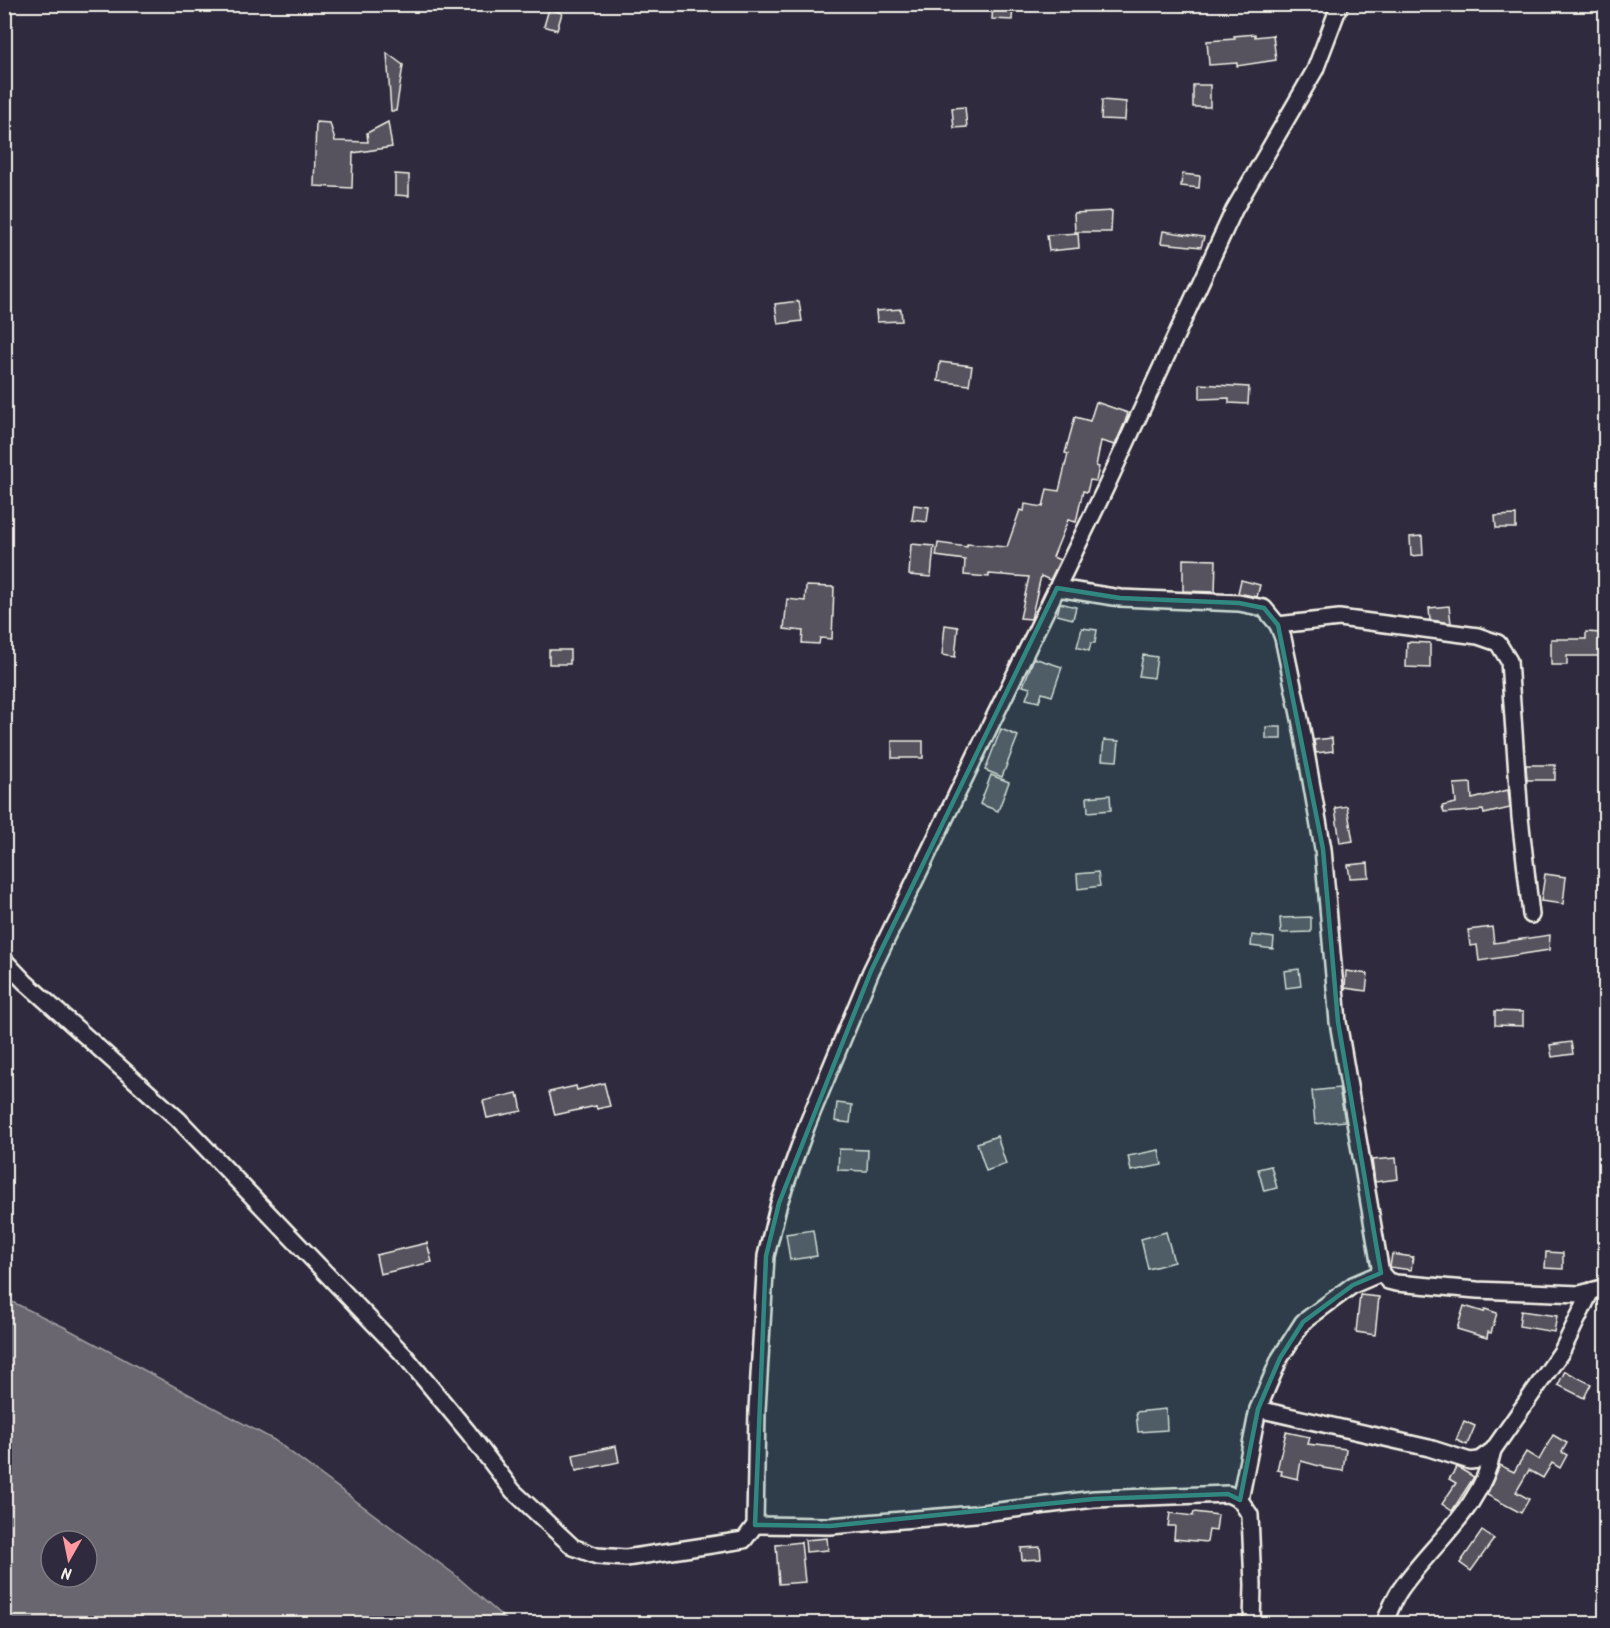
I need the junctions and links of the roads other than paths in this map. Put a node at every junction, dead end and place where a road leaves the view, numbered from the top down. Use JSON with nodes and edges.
{"nodes":[{"id":1,"x":1340,"y":4,"type":"edge"},
{"id":2,"x":1057,"y":588,"type":"junction"},
{"id":3,"x":1278,"y":625,"type":"junction"},
{"id":4,"x":1531,"y":915,"type":"dead end"},
{"id":5,"x":4,"y":960,"type":"edge"},
{"id":6,"x":1381,"y":1273,"type":"junction"},
{"id":7,"x":1598,"y":1289,"type":"edge"},
{"id":8,"x":1258,"y":1409,"type":"junction"},
{"id":9,"x":1493,"y":1450,"type":"junction"},
{"id":10,"x":1240,"y":1500,"type":"junction"},
{"id":11,"x":755,"y":1525,"type":"junction"},
{"id":12,"x":1252,"y":1623,"type":"edge"},
{"id":13,"x":1384,"y":1623,"type":"edge"}],
"edges":[{"from":1,"to":2,"type":"street"},
{"from":2,"to":3,"type":"street"},
{"from":2,"to":11,"type":"street"},
{"from":3,"to":4,"type":"street"},
{"from":3,"to":6,"type":"street"},
{"from":5,"to":11,"type":"street"},
{"from":6,"to":7,"type":"street"},
{"from":6,"to":8,"type":"street"},
{"from":7,"to":9,"type":"street"},
{"from":8,"to":9,"type":"street"},
{"from":8,"to":10,"type":"street"},
{"from":9,"to":13,"type":"street"},
{"from":10,"to":11,"type":"street"},
{"from":10,"to":12,"type":"street"}]}
